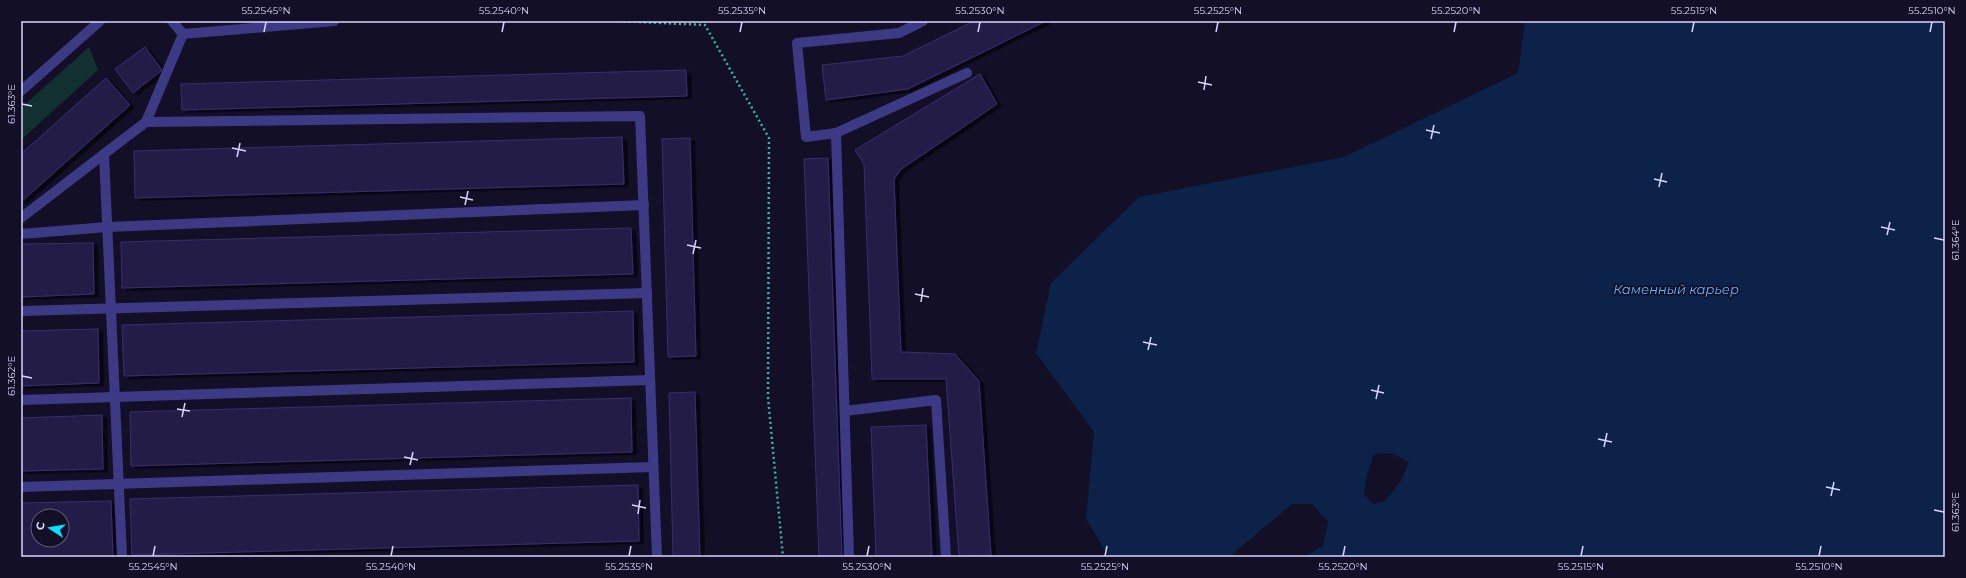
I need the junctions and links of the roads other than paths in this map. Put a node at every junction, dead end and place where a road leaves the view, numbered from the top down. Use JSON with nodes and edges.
{"nodes":[{"id":1,"x":100,"y":21,"type":"edge"},
{"id":2,"x":172,"y":21,"type":"edge"},
{"id":3,"x":334,"y":21,"type":"edge"},
{"id":4,"x":923,"y":21,"type":"edge"},
{"id":5,"x":184,"y":34,"type":"junction"},
{"id":6,"x":967,"y":74,"type":"dead end"},
{"id":7,"x":21,"y":92,"type":"edge"},
{"id":8,"x":146,"y":122,"type":"junction"},
{"id":9,"x":836,"y":133,"type":"junction"},
{"id":10,"x":104,"y":154,"type":"junction"},
{"id":11,"x":644,"y":205,"type":"junction"},
{"id":12,"x":21,"y":218,"type":"edge"},
{"id":13,"x":107,"y":227,"type":"junction"},
{"id":14,"x":21,"y":234,"type":"edge"},
{"id":15,"x":647,"y":293,"type":"junction"},
{"id":16,"x":111,"y":309,"type":"junction"},
{"id":17,"x":21,"y":311,"type":"edge"},
{"id":18,"x":650,"y":380,"type":"junction"},
{"id":19,"x":115,"y":398,"type":"junction"},
{"id":20,"x":21,"y":400,"type":"edge"},
{"id":21,"x":845,"y":411,"type":"junction"},
{"id":22,"x":653,"y":467,"type":"junction"},
{"id":23,"x":119,"y":484,"type":"junction"},
{"id":24,"x":21,"y":487,"type":"edge"},
{"id":25,"x":122,"y":557,"type":"edge"},
{"id":26,"x":656,"y":557,"type":"edge"},
{"id":27,"x":849,"y":557,"type":"edge"},
{"id":28,"x":946,"y":557,"type":"edge"}],
"edges":[{"from":1,"to":7,"type":"lane"},
{"from":2,"to":5,"type":"lane"},
{"from":3,"to":5,"type":"lane"},
{"from":4,"to":9,"type":"lane"},
{"from":5,"to":8,"type":"lane"},
{"from":6,"to":9,"type":"lane"},
{"from":8,"to":10,"type":"lane"},
{"from":8,"to":11,"type":"lane"},
{"from":9,"to":21,"type":"lane"},
{"from":10,"to":12,"type":"lane"},
{"from":10,"to":13,"type":"lane"},
{"from":11,"to":13,"type":"lane"},
{"from":11,"to":15,"type":"lane"},
{"from":13,"to":14,"type":"lane"},
{"from":13,"to":16,"type":"lane"},
{"from":15,"to":16,"type":"lane"},
{"from":15,"to":18,"type":"lane"},
{"from":16,"to":17,"type":"lane"},
{"from":16,"to":19,"type":"lane"},
{"from":18,"to":19,"type":"lane"},
{"from":18,"to":22,"type":"lane"},
{"from":19,"to":20,"type":"lane"},
{"from":19,"to":23,"type":"lane"},
{"from":21,"to":27,"type":"lane"},
{"from":21,"to":28,"type":"lane"},
{"from":22,"to":23,"type":"lane"},
{"from":22,"to":26,"type":"lane"},
{"from":23,"to":24,"type":"lane"},
{"from":23,"to":25,"type":"lane"}]}
